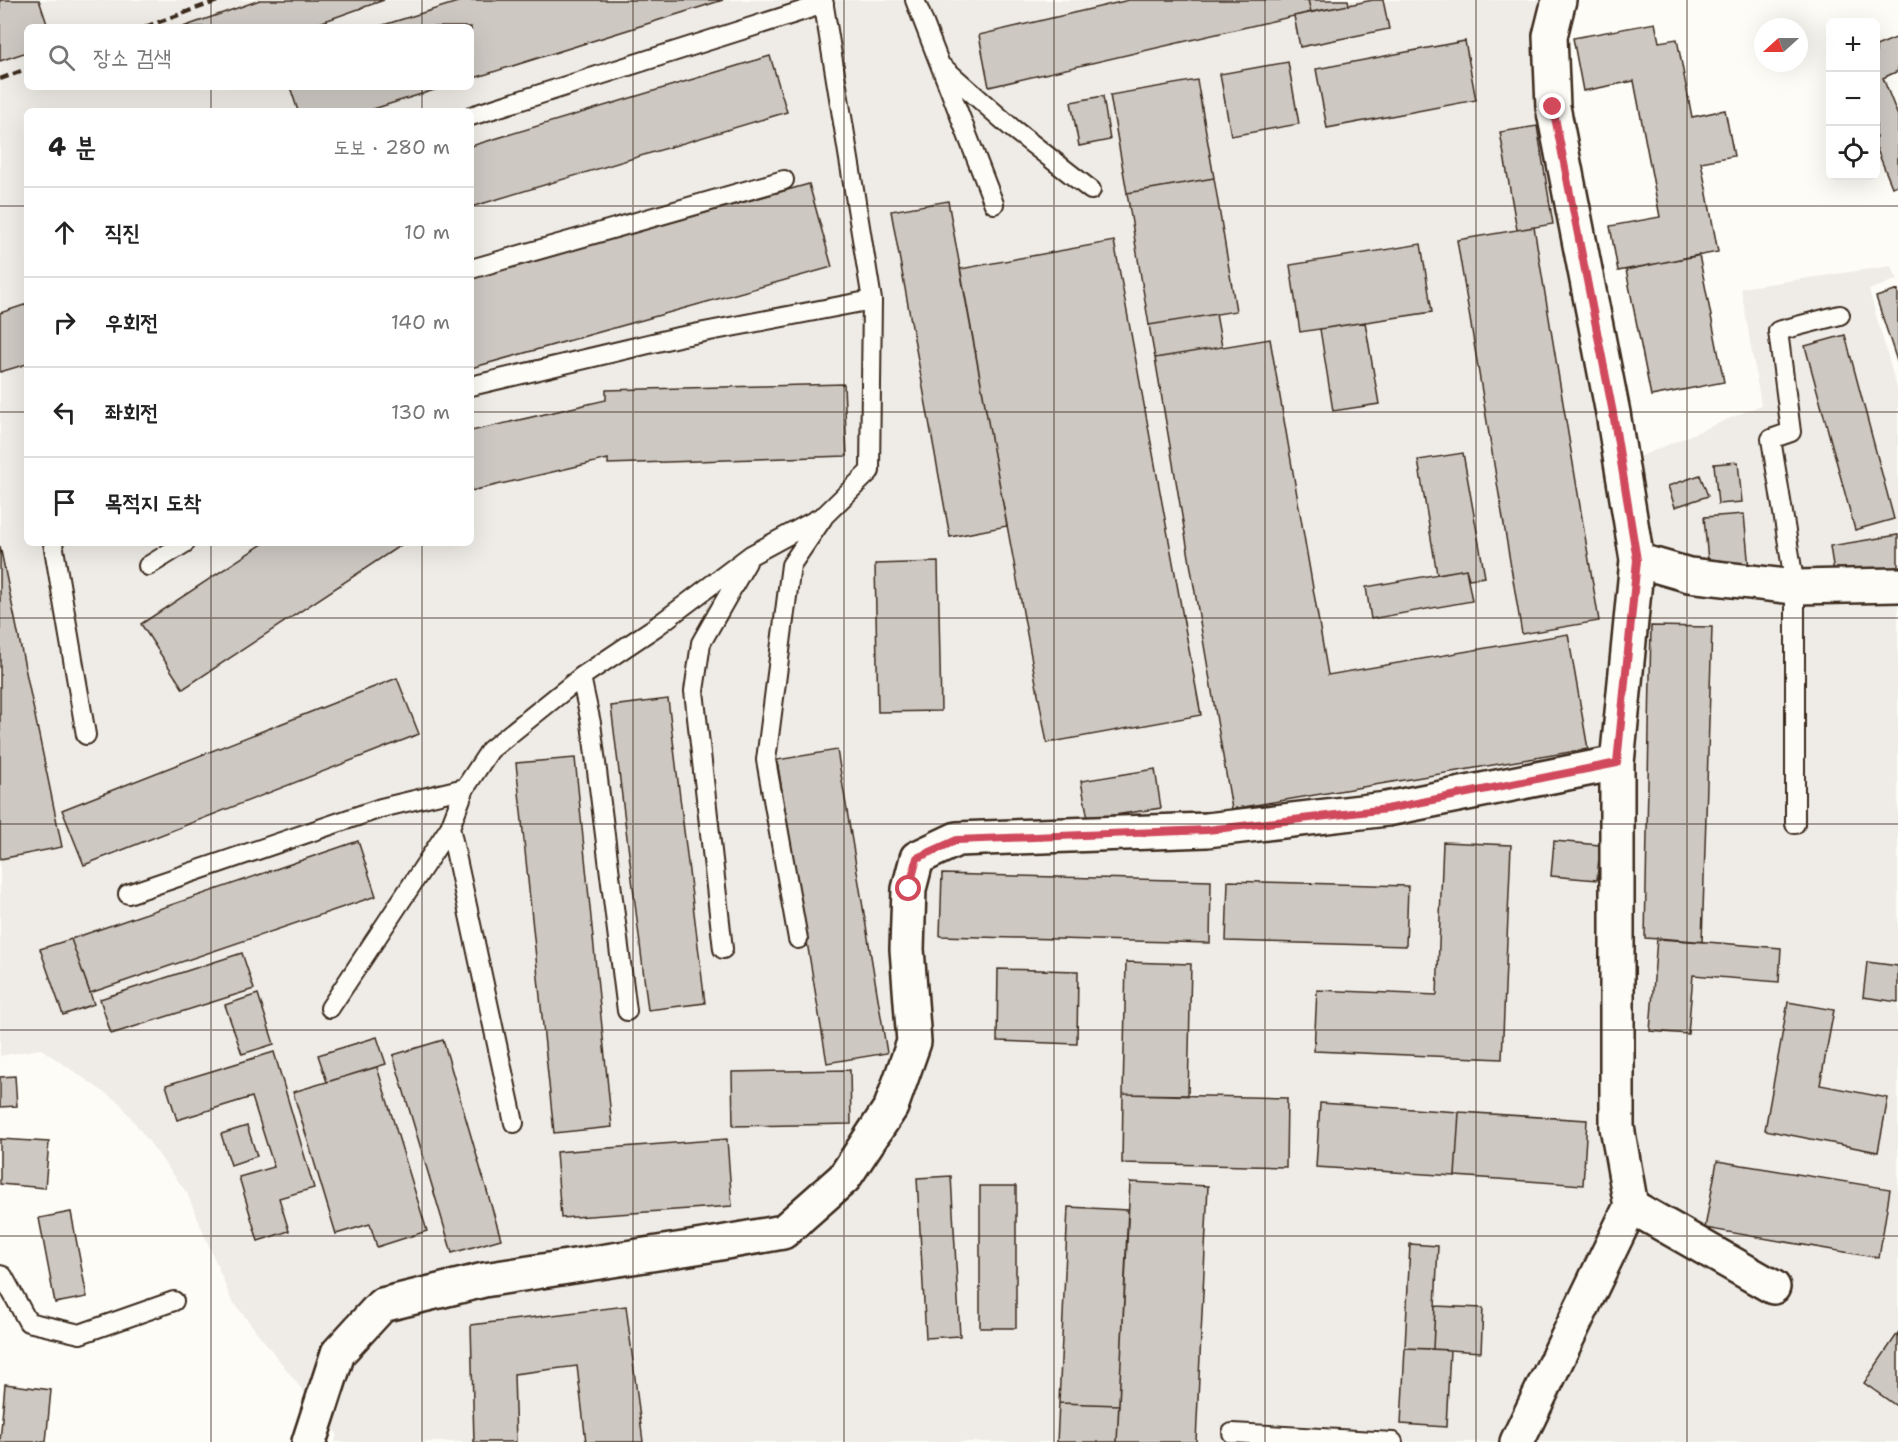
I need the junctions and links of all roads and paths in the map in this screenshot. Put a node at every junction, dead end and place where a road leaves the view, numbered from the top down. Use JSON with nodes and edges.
{"nodes":[{"id":1,"x":915,"y":0,"type":"edge"},
{"id":2,"x":1559,"y":0,"type":"edge"},
{"id":3,"x":823,"y":2,"type":"edge"},
{"id":4,"x":940,"y":65,"type":"junction"},
{"id":5,"x":474,"y":115,"type":"edge"},
{"id":6,"x":784,"y":180,"type":"dead end"},
{"id":7,"x":1090,"y":190,"type":"dead end"},
{"id":8,"x":994,"y":204,"type":"dead end"},
{"id":9,"x":474,"y":268,"type":"edge"},
{"id":10,"x":872,"y":300,"type":"junction"},
{"id":11,"x":1840,"y":315,"type":"dead end"},
{"id":12,"x":474,"y":385,"type":"edge"},
{"id":13,"x":825,"y":514,"type":"junction"},
{"id":14,"x":54,"y":546,"type":"edge"},
{"id":15,"x":180,"y":546,"type":"edge"},
{"id":16,"x":751,"y":555,"type":"junction"},
{"id":17,"x":1637,"y":560,"type":"junction"},
{"id":18,"x":148,"y":566,"type":"dead end"},
{"id":19,"x":1898,"y":585,"type":"edge"},
{"id":20,"x":1795,"y":587,"type":"junction"},
{"id":21,"x":580,"y":677,"type":"junction"},
{"id":22,"x":86,"y":735,"type":"dead end"},
{"id":23,"x":1617,"y":763,"type":"junction"},
{"id":24,"x":465,"y":788,"type":"junction"},
{"id":25,"x":1795,"y":824,"type":"dead end"},
{"id":26,"x":450,"y":827,"type":"junction"},
{"id":27,"x":128,"y":894,"type":"dead end"},
{"id":28,"x":798,"y":939,"type":"dead end"},
{"id":29,"x":723,"y":949,"type":"dead end"},
{"id":30,"x":330,"y":1008,"type":"dead end"},
{"id":31,"x":627,"y":1011,"type":"dead end"},
{"id":32,"x":514,"y":1123,"type":"dead end"},
{"id":33,"x":1631,"y":1206,"type":"junction"},
{"id":34,"x":1,"y":1276,"type":"edge"},
{"id":35,"x":1773,"y":1287,"type":"dead end"},
{"id":36,"x":0,"y":1299,"type":"edge"},
{"id":37,"x":174,"y":1301,"type":"dead end"},
{"id":38,"x":1233,"y":1433,"type":"dead end"},
{"id":39,"x":309,"y":1442,"type":"edge"},
{"id":40,"x":1393,"y":1442,"type":"edge"},
{"id":41,"x":1517,"y":1442,"type":"edge"}],
"edges":[{"from":1,"to":4,"type":"lane"},
{"from":2,"to":17,"type":"street"},
{"from":3,"to":5,"type":"lane"},
{"from":3,"to":10,"type":"lane"},
{"from":4,"to":7,"type":"lane"},
{"from":4,"to":8,"type":"lane"},
{"from":6,"to":9,"type":"lane"},
{"from":10,"to":12,"type":"lane"},
{"from":10,"to":13,"type":"lane"},
{"from":11,"to":20,"type":"lane"},
{"from":13,"to":16,"type":"lane"},
{"from":13,"to":28,"type":"lane"},
{"from":14,"to":22,"type":"lane"},
{"from":15,"to":18,"type":"lane"},
{"from":16,"to":21,"type":"lane"},
{"from":16,"to":29,"type":"lane"},
{"from":17,"to":20,"type":"street"},
{"from":17,"to":23,"type":"street"},
{"from":19,"to":20,"type":"street"},
{"from":20,"to":25,"type":"lane"},
{"from":21,"to":24,"type":"lane"},
{"from":21,"to":31,"type":"lane"},
{"from":23,"to":33,"type":"street"},
{"from":23,"to":39,"type":"street"},
{"from":24,"to":26,"type":"lane"},
{"from":24,"to":27,"type":"lane"},
{"from":26,"to":30,"type":"lane"},
{"from":26,"to":32,"type":"lane"},
{"from":33,"to":35,"type":"street"},
{"from":33,"to":41,"type":"street"},
{"from":34,"to":36,"type":"lane"},
{"from":34,"to":37,"type":"lane"},
{"from":38,"to":40,"type":"lane"}]}
